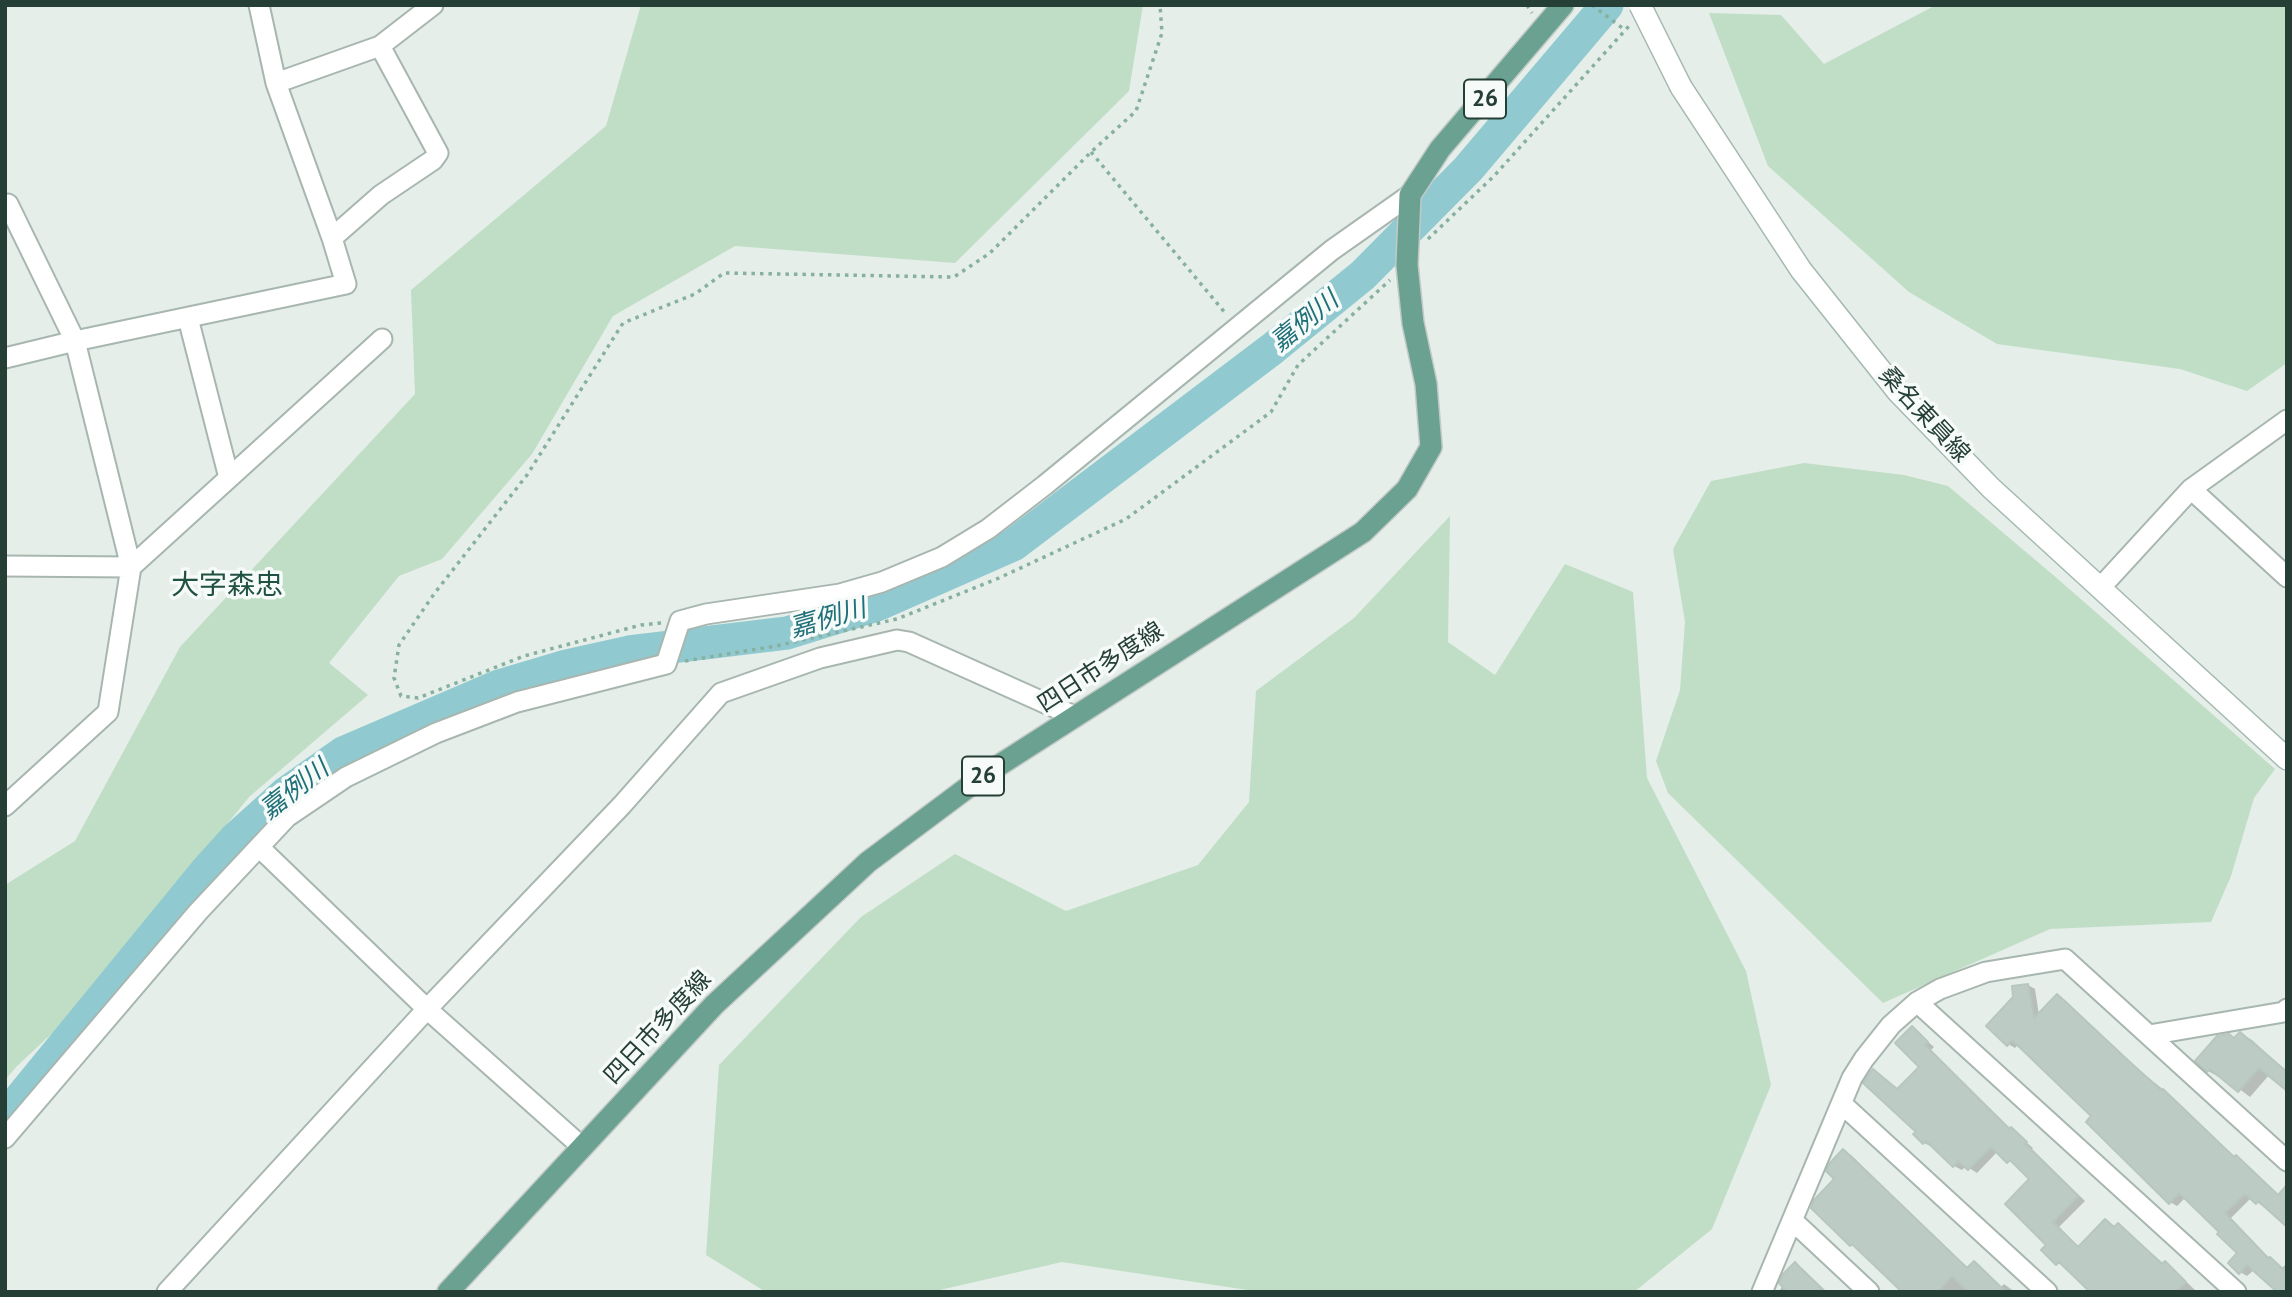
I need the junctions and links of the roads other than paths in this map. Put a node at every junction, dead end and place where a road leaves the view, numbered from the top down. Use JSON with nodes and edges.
{"nodes":[{"id":1,"x":259,"y":5,"type":"edge"},
{"id":2,"x":433,"y":5,"type":"edge"},
{"id":3,"x":1563,"y":5,"type":"edge"},
{"id":4,"x":1636,"y":14,"type":"edge"},
{"id":5,"x":380,"y":46,"type":"junction"},
{"id":6,"x":276,"y":83,"type":"junction"},
{"id":7,"x":1410,"y":195,"type":"junction"},
{"id":8,"x":5,"y":205,"type":"edge"},
{"id":9,"x":332,"y":238,"type":"junction"},
{"id":10,"x":188,"y":318,"type":"junction"},
{"id":11,"x":382,"y":339,"type":"dead end"},
{"id":12,"x":75,"y":341,"type":"junction"},
{"id":13,"x":5,"y":358,"type":"edge"},
{"id":14,"x":2287,"y":420,"type":"edge"},
{"id":15,"x":229,"y":478,"type":"junction"},
{"id":16,"x":2191,"y":489,"type":"junction"},
{"id":17,"x":5,"y":566,"type":"edge"},
{"id":18,"x":131,"y":567,"type":"junction"},
{"id":19,"x":2287,"y":577,"type":"edge"},
{"id":20,"x":2101,"y":587,"type":"junction"},
{"id":21,"x":1074,"y":716,"type":"junction"},
{"id":22,"x":2287,"y":759,"type":"edge"},
{"id":23,"x":5,"y":806,"type":"edge"},
{"id":24,"x":259,"y":847,"type":"junction"},
{"id":25,"x":1917,"y":1003,"type":"junction"},
{"id":26,"x":427,"y":1009,"type":"junction"},
{"id":27,"x":2286,"y":1012,"type":"edge"},
{"id":28,"x":2149,"y":1035,"type":"junction"},
{"id":29,"x":1842,"y":1104,"type":"junction"},
{"id":30,"x":5,"y":1138,"type":"edge"},
{"id":31,"x":582,"y":1147,"type":"junction"},
{"id":32,"x":2287,"y":1161,"type":"edge"},
{"id":33,"x":1793,"y":1221,"type":"junction"},
{"id":34,"x":167,"y":1292,"type":"edge"},
{"id":35,"x":448,"y":1292,"type":"edge"},
{"id":36,"x":1762,"y":1292,"type":"edge"},
{"id":37,"x":1869,"y":1292,"type":"edge"},
{"id":38,"x":2047,"y":1292,"type":"edge"},
{"id":39,"x":2236,"y":1292,"type":"edge"}],
"edges":[{"from":1,"to":6,"type":"street"},
{"from":2,"to":5,"type":"street"},
{"from":3,"to":7,"type":"main road","number":"26"},
{"from":4,"to":20,"type":"main road","name":"桑名東員線","bridge":true},
{"from":5,"to":6,"type":"street"},
{"from":5,"to":9,"type":"street"},
{"from":6,"to":9,"type":"street"},
{"from":7,"to":21,"type":"main road","name":"四日市多度線","number":"26"},
{"from":7,"to":24,"type":"street"},
{"from":8,"to":12,"type":"street"},
{"from":9,"to":10,"type":"street"},
{"from":10,"to":12,"type":"street"},
{"from":10,"to":15,"type":"street"},
{"from":11,"to":15,"type":"street"},
{"from":12,"to":13,"type":"street"},
{"from":12,"to":18,"type":"street"},
{"from":14,"to":16,"type":"street"},
{"from":15,"to":18,"type":"street"},
{"from":16,"to":19,"type":"street"},
{"from":16,"to":20,"type":"street"},
{"from":17,"to":18,"type":"street"},
{"from":18,"to":23,"type":"street"},
{"from":20,"to":22,"type":"main road","name":"桑名東員線"},
{"from":21,"to":26,"type":"street"},
{"from":21,"to":31,"type":"main road","name":"四日市多度線","number":"26"},
{"from":24,"to":26,"type":"street"},
{"from":24,"to":30,"type":"street"},
{"from":25,"to":28,"type":"street"},
{"from":25,"to":29,"type":"street"},
{"from":25,"to":39,"type":"street"},
{"from":26,"to":31,"type":"street"},
{"from":26,"to":34,"type":"street"},
{"from":27,"to":28,"type":"street"},
{"from":28,"to":32,"type":"street"},
{"from":29,"to":33,"type":"street"},
{"from":29,"to":38,"type":"street"},
{"from":31,"to":35,"type":"main road","name":"四日市多度線","number":"26"},
{"from":33,"to":36,"type":"street"},
{"from":33,"to":37,"type":"street"}]}
